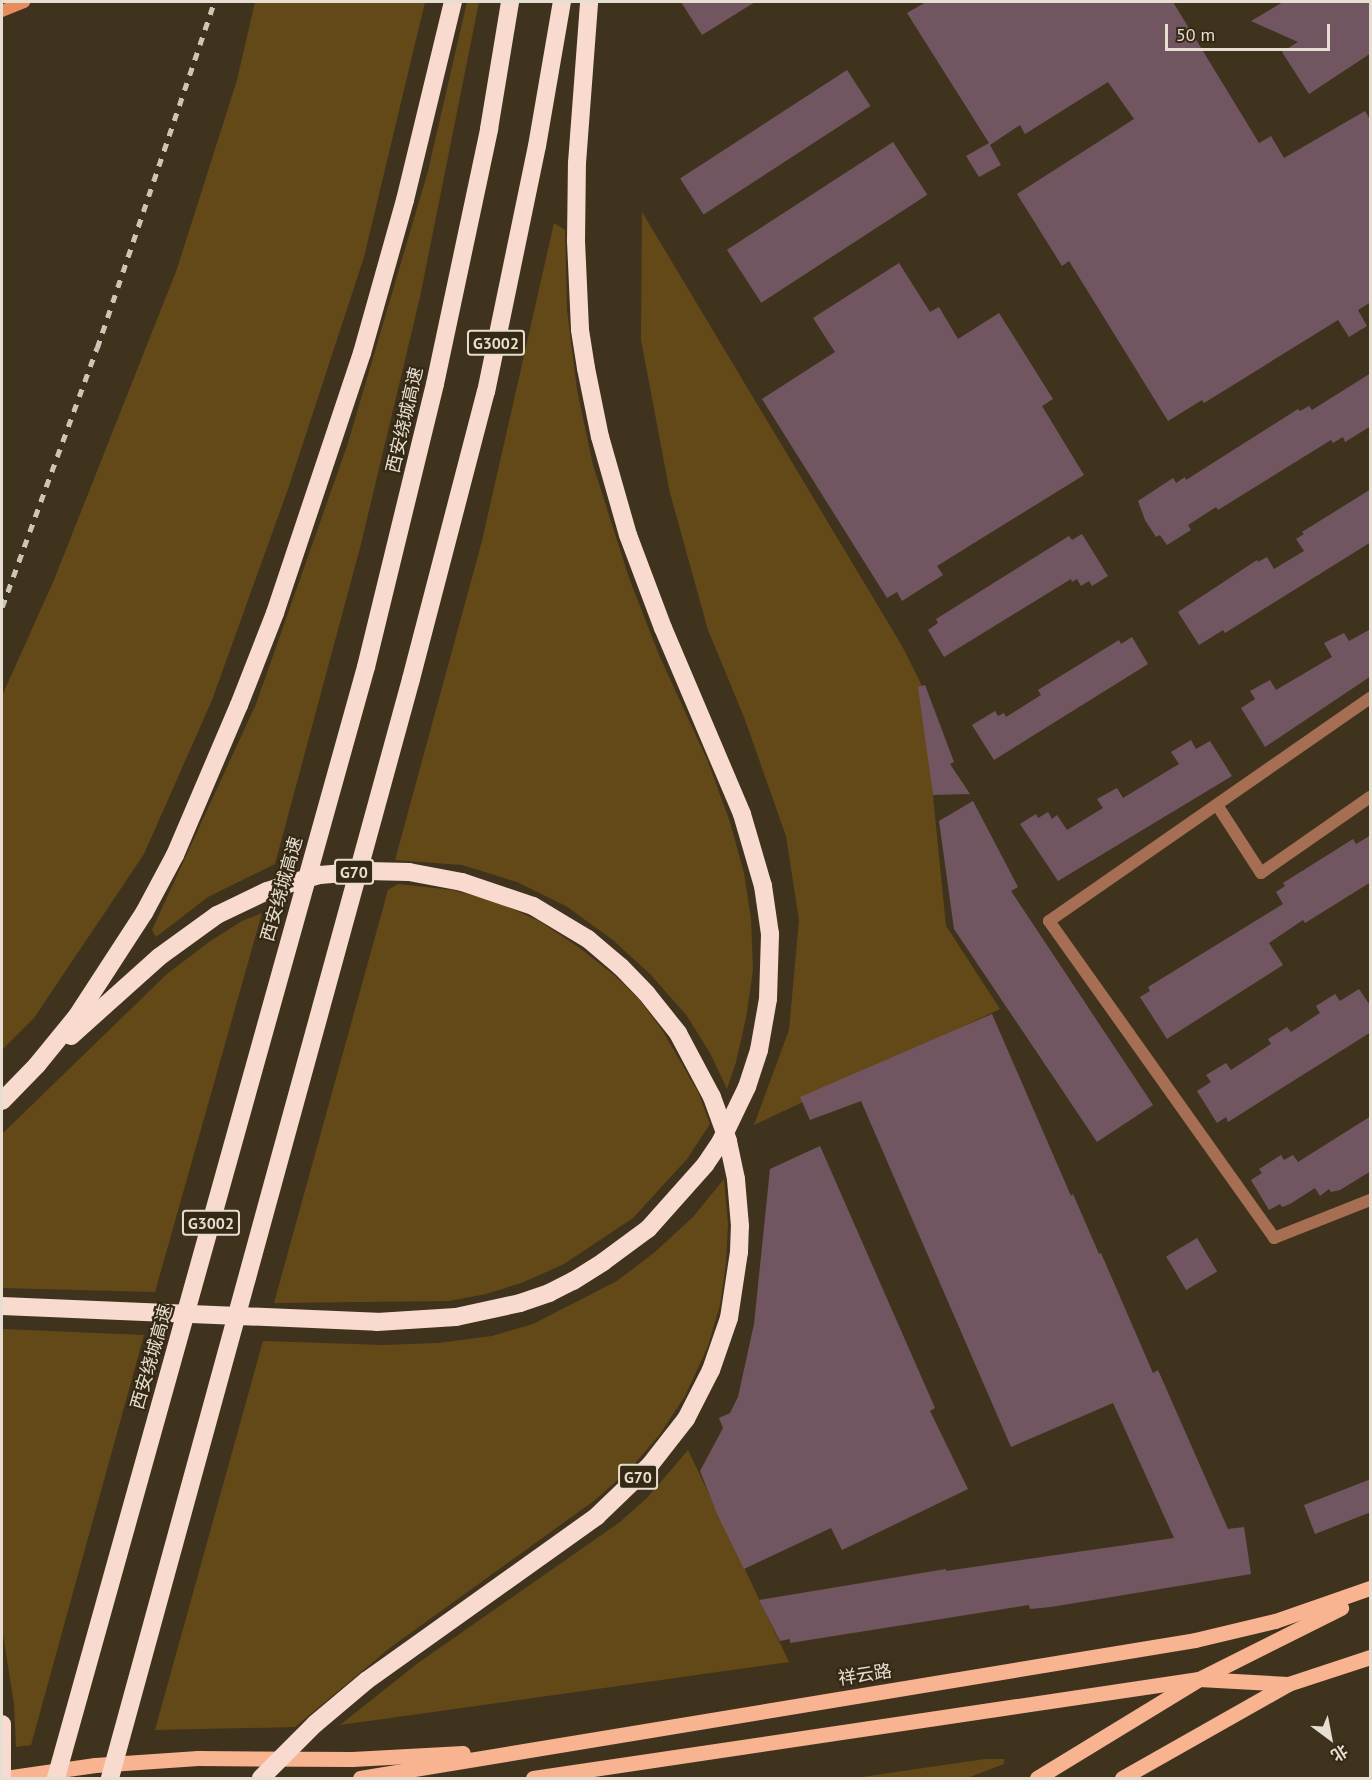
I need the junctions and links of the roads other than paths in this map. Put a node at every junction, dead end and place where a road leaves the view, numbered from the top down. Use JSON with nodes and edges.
{"nodes":[{"id":1,"x":24,"y":2,"type":"edge"},
{"id":2,"x":453,"y":2,"type":"edge"},
{"id":3,"x":510,"y":2,"type":"edge"},
{"id":4,"x":562,"y":2,"type":"edge"},
{"id":5,"x":590,"y":2,"type":"edge"},
{"id":6,"x":2,"y":11,"type":"edge"},
{"id":7,"x":1371,"y":698,"type":"edge"},
{"id":8,"x":1371,"y":797,"type":"edge"},
{"id":9,"x":1217,"y":805,"type":"junction"},
{"id":10,"x":37,"y":1065,"type":"junction"},
{"id":11,"x":2,"y":1101,"type":"edge"},
{"id":12,"x":1371,"y":1200,"type":"edge"},
{"id":13,"x":2,"y":1306,"type":"edge"},
{"id":14,"x":1371,"y":1591,"type":"edge"},
{"id":15,"x":1371,"y":1658,"type":"edge"},
{"id":16,"x":1199,"y":1679,"type":"junction"},
{"id":17,"x":1288,"y":1684,"type":"junction"},
{"id":18,"x":2,"y":1724,"type":"edge"},
{"id":19,"x":538,"y":1749,"type":"junction"},
{"id":20,"x":3,"y":1779,"type":"edge"},
{"id":21,"x":56,"y":1779,"type":"edge"},
{"id":22,"x":110,"y":1779,"type":"edge"},
{"id":23,"x":261,"y":1779,"type":"edge"},
{"id":24,"x":360,"y":1779,"type":"edge"},
{"id":25,"x":533,"y":1779,"type":"edge"},
{"id":26,"x":1037,"y":1779,"type":"edge"},
{"id":27,"x":1122,"y":1779,"type":"edge"}],
"edges":[{"from":1,"to":6,"type":"street"},
{"from":2,"to":10,"type":"highway"},
{"from":3,"to":21,"type":"highway","name":"西安绕城高速","number":"G3002","bridge":true},
{"from":4,"to":22,"type":"highway","number":"G3002","bridge":true},
{"from":5,"to":13,"type":"highway"},
{"from":7,"to":9,"type":"street"},
{"from":8,"to":9,"type":"street"},
{"from":9,"to":12,"type":"street"},
{"from":10,"to":11,"type":"highway","number":"G70"},
{"from":10,"to":23,"type":"highway","number":"G70","bridge":true},
{"from":14,"to":16,"type":"main road"},
{"from":14,"to":19,"type":"main road","name":"祥云路"},
{"from":15,"to":17,"type":"main road"},
{"from":16,"to":17,"type":"main road"},
{"from":16,"to":25,"type":"main road"},
{"from":16,"to":26,"type":"main road"},
{"from":17,"to":27,"type":"main road"},
{"from":18,"to":20,"type":"highway"},
{"from":19,"to":20,"type":"main road"},
{"from":19,"to":24,"type":"main road","name":"祥云路"}]}
